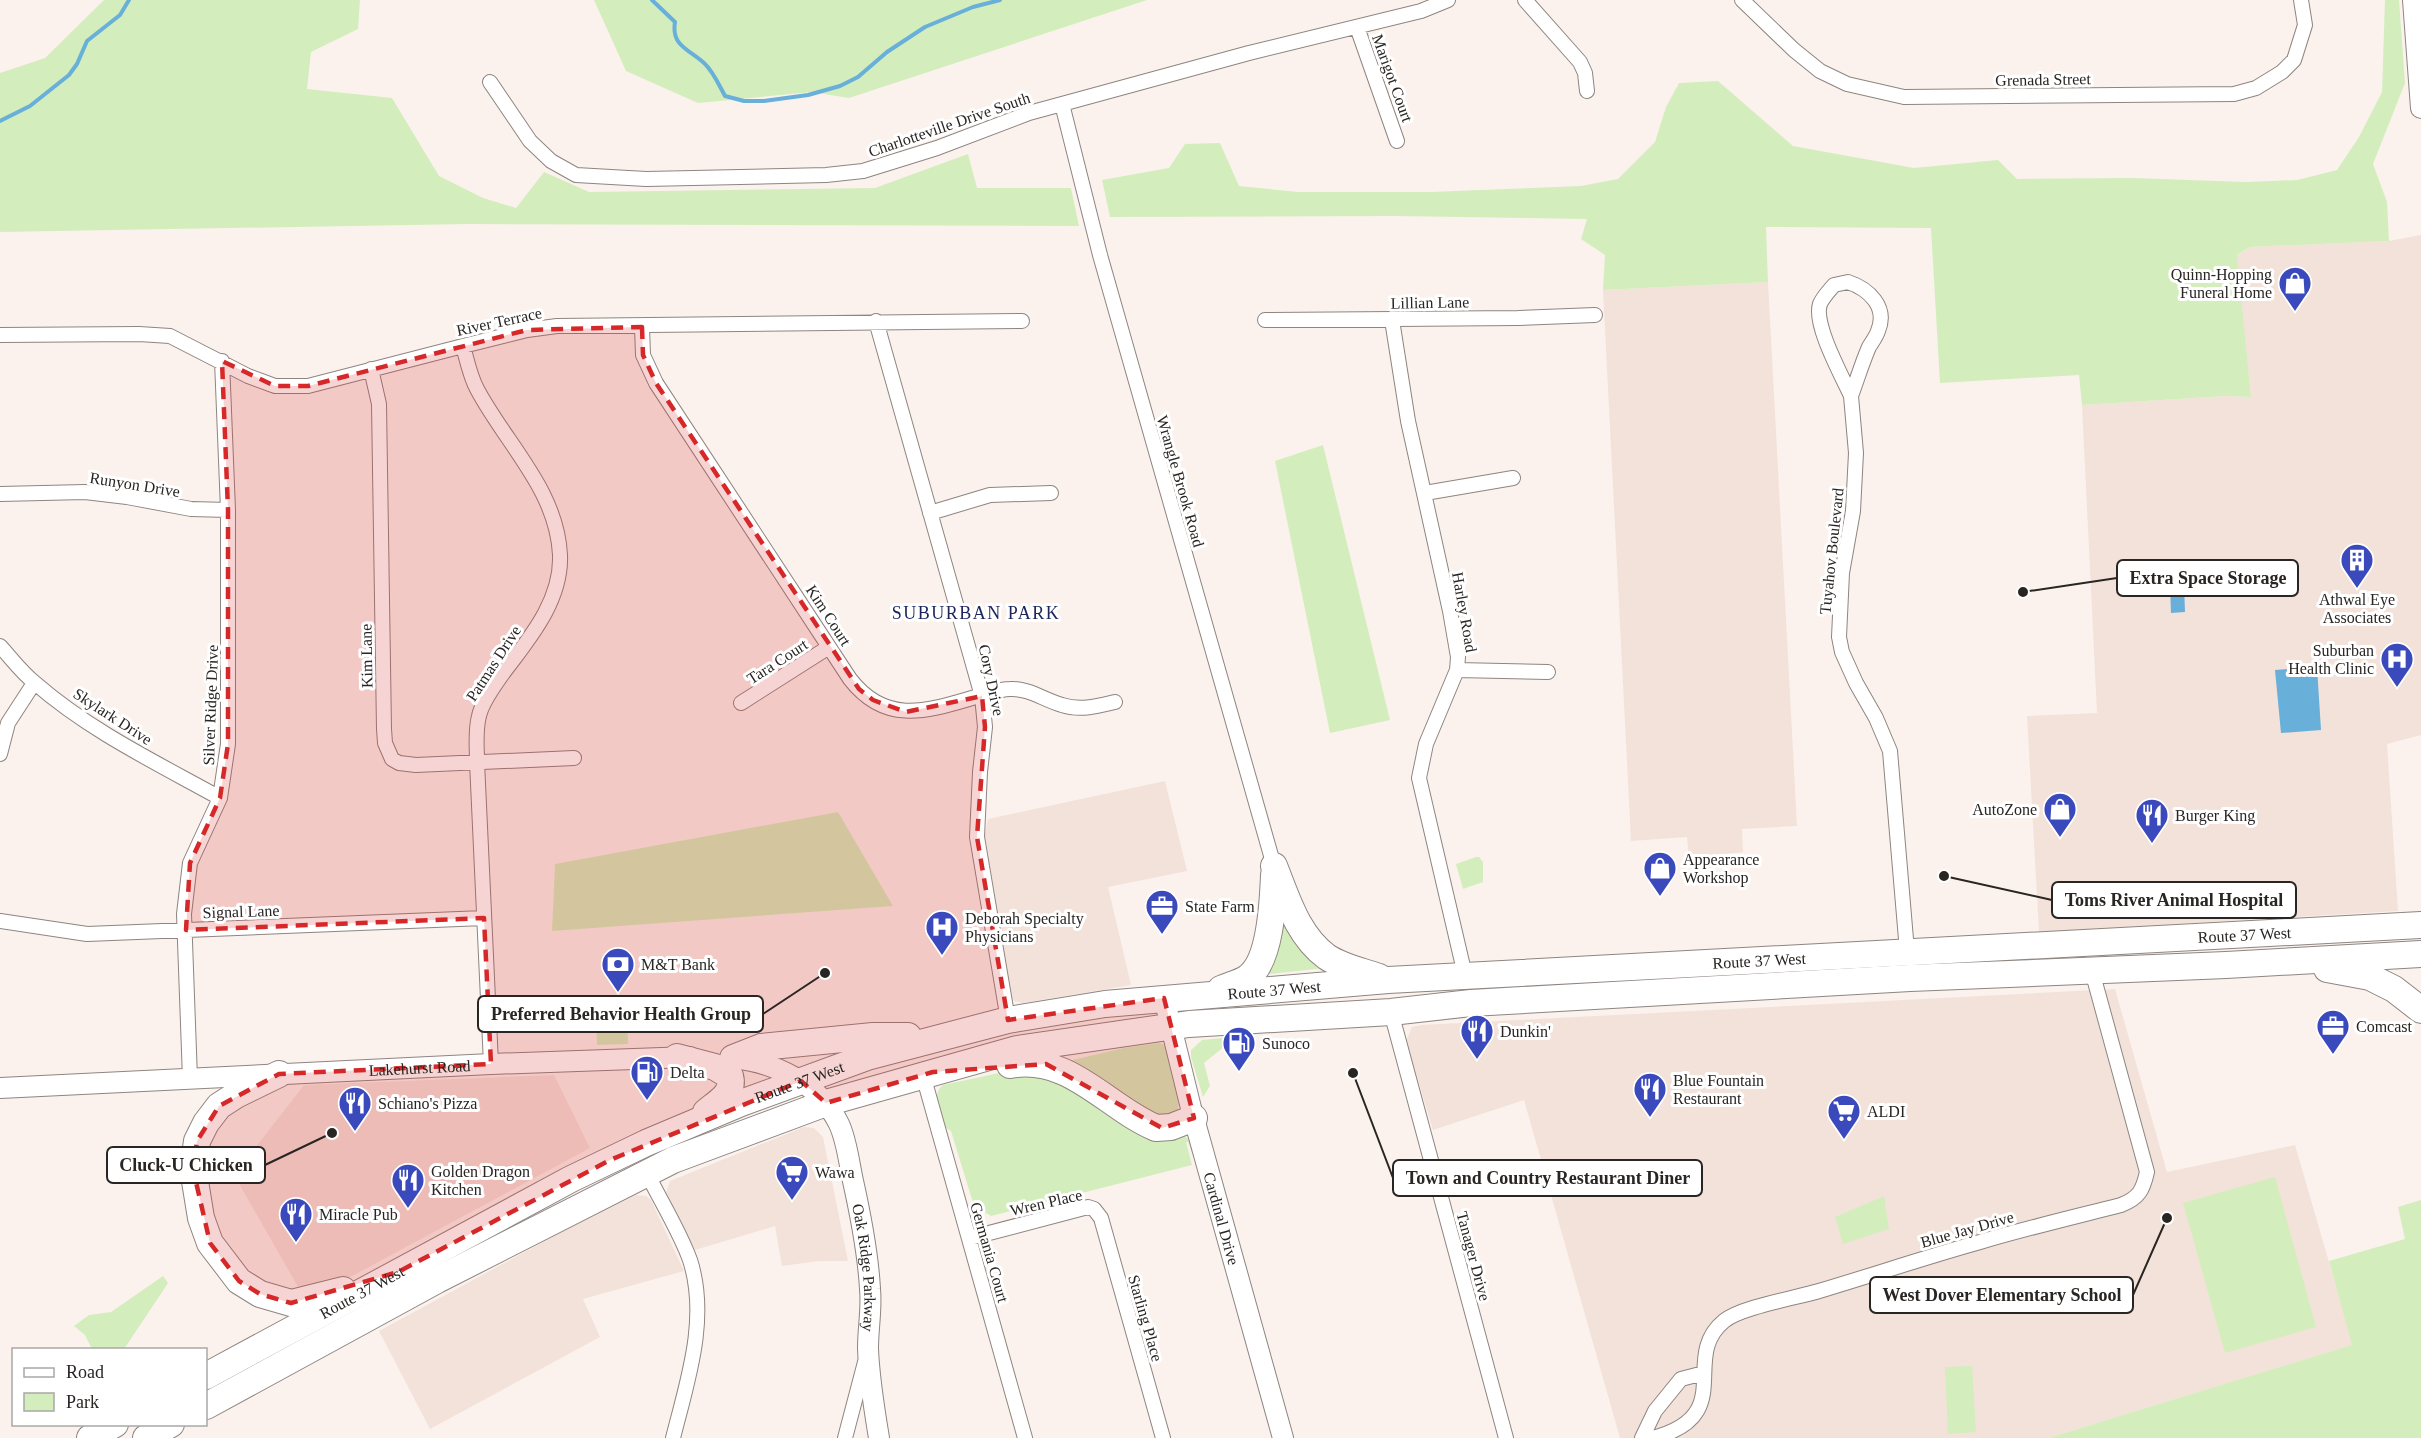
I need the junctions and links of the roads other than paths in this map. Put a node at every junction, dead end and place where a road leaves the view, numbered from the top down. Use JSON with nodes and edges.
{"nodes":[{"id":1,"x":1448,"y":0,"type":"edge"},
{"id":2,"x":1525,"y":0,"type":"edge"},
{"id":3,"x":2301,"y":0,"type":"edge"},
{"id":4,"x":2413,"y":0,"type":"edge"},
{"id":5,"x":1748,"y":2,"type":"edge"},
{"id":6,"x":1357,"y":27,"type":"junction"},
{"id":7,"x":490,"y":82,"type":"dead end"},
{"id":8,"x":1587,"y":91,"type":"dead end"},
{"id":9,"x":1062,"y":104,"type":"junction"},
{"id":10,"x":2421,"y":108,"type":"edge"},
{"id":11,"x":1397,"y":141,"type":"dead end"},
{"id":12,"x":1595,"y":315,"type":"dead end"},
{"id":13,"x":1265,"y":320,"type":"dead end"},
{"id":14,"x":1392,"y":320,"type":"junction"},
{"id":15,"x":876,"y":321,"type":"junction"},
{"id":16,"x":1022,"y":321,"type":"dead end"},
{"id":17,"x":642,"y":327,"type":"junction"},
{"id":18,"x":0,"y":335,"type":"edge"},
{"id":19,"x":463,"y":346,"type":"junction"},
{"id":20,"x":222,"y":361,"type":"junction"},
{"id":21,"x":371,"y":369,"type":"junction"},
{"id":22,"x":1851,"y":396,"type":"junction"},
{"id":23,"x":1513,"y":478,"type":"dead end"},
{"id":24,"x":1051,"y":493,"type":"dead end"},
{"id":25,"x":1425,"y":493,"type":"junction"},
{"id":26,"x":0,"y":494,"type":"edge"},
{"id":27,"x":228,"y":510,"type":"junction"},
{"id":28,"x":930,"y":513,"type":"junction"},
{"id":29,"x":0,"y":646,"type":"edge"},
{"id":30,"x":830,"y":647,"type":"junction"},
{"id":31,"x":1457,"y":670,"type":"junction"},
{"id":32,"x":1548,"y":672,"type":"dead end"},
{"id":33,"x":34,"y":683,"type":"junction"},
{"id":34,"x":982,"y":696,"type":"junction"},
{"id":35,"x":1116,"y":702,"type":"dead end"},
{"id":36,"x":741,"y":703,"type":"dead end"},
{"id":37,"x":0,"y":754,"type":"edge"},
{"id":38,"x":573,"y":758,"type":"dead end"},
{"id":39,"x":477,"y":762,"type":"junction"},
{"id":40,"x":220,"y":798,"type":"junction"},
{"id":41,"x":1274,"y":866,"type":"junction"},
{"id":42,"x":484,"y":918,"type":"junction"},
{"id":43,"x":0,"y":921,"type":"edge"},
{"id":44,"x":2421,"y":925,"type":"edge"},
{"id":45,"x":186,"y":930,"type":"junction"},
{"id":46,"x":1907,"y":951,"type":"junction"},
{"id":47,"x":2421,"y":954,"type":"edge"},
{"id":48,"x":2289,"y":961,"type":"junction"},
{"id":49,"x":2092,"y":971,"type":"junction"},
{"id":50,"x":1465,"y":975,"type":"junction"},
{"id":51,"x":1388,"y":980,"type":"junction"},
{"id":52,"x":1207,"y":994,"type":"junction"},
{"id":53,"x":1164,"y":998,"type":"junction"},
{"id":54,"x":2421,"y":1010,"type":"edge"},
{"id":55,"x":1390,"y":1012,"type":"junction"},
{"id":56,"x":1008,"y":1020,"type":"junction"},
{"id":57,"x":1170,"y":1026,"type":"junction"},
{"id":58,"x":941,"y":1037,"type":"junction"},
{"id":59,"x":677,"y":1057,"type":"junction"},
{"id":60,"x":733,"y":1058,"type":"junction"},
{"id":61,"x":491,"y":1064,"type":"junction"},
{"id":62,"x":928,"y":1073,"type":"junction"},
{"id":63,"x":279,"y":1074,"type":"junction"},
{"id":64,"x":190,"y":1079,"type":"junction"},
{"id":65,"x":801,"y":1081,"type":"junction"},
{"id":66,"x":0,"y":1088,"type":"edge"},
{"id":67,"x":826,"y":1103,"type":"junction"},
{"id":68,"x":1194,"y":1118,"type":"junction"},
{"id":69,"x":691,"y":1123,"type":"junction"},
{"id":70,"x":647,"y":1173,"type":"junction"},
{"id":71,"x":1094,"y":1209,"type":"joint"},
{"id":72,"x":970,"y":1238,"type":"junction"},
{"id":73,"x":398,"y":1272,"type":"junction"},
{"id":74,"x":868,"y":1348,"type":"junction"},
{"id":75,"x":1704,"y":1373,"type":"junction"},
{"id":76,"x":207,"y":1375,"type":"edge"},
{"id":77,"x":207,"y":1405,"type":"edge"},
{"id":78,"x":113,"y":1426,"type":"edge"},
{"id":79,"x":169,"y":1426,"type":"edge"},
{"id":80,"x":90,"y":1438,"type":"edge"},
{"id":81,"x":146,"y":1438,"type":"edge"},
{"id":82,"x":673,"y":1438,"type":"edge"},
{"id":83,"x":846,"y":1438,"type":"edge"},
{"id":84,"x":879,"y":1438,"type":"edge"},
{"id":85,"x":1025,"y":1438,"type":"edge"},
{"id":86,"x":1163,"y":1438,"type":"edge"},
{"id":87,"x":1283,"y":1438,"type":"edge"},
{"id":88,"x":1506,"y":1438,"type":"edge"},
{"id":89,"x":1641,"y":1438,"type":"edge"},
{"id":90,"x":1653,"y":1438,"type":"edge"}],
"edges":[{"from":1,"to":6,"type":"street","name":"Charlotteville Drive South"},
{"from":2,"to":8,"type":"street"},
{"from":3,"to":5,"type":"street","name":"Grenada Street"},
{"from":4,"to":10,"type":"main road"},
{"from":6,"to":9,"type":"street","name":"Charlotteville Drive South"},
{"from":6,"to":11,"type":"street","name":"Marigot Court"},
{"from":7,"to":9,"type":"street","name":"Charlotteville Drive South"},
{"from":9,"to":41,"type":"street","name":"Wrangle Brook Road"},
{"from":12,"to":14,"type":"street","name":"Lillian Lane"},
{"from":13,"to":14,"type":"street","name":"Lillian Lane"},
{"from":14,"to":25,"type":"street","name":"Harley Road"},
{"from":15,"to":16,"type":"street","name":"River Terrace"},
{"from":15,"to":17,"type":"street","name":"River Terrace"},
{"from":15,"to":28,"type":"street","name":"Cory Drive"},
{"from":17,"to":19,"type":"street","name":"River Terrace"},
{"from":17,"to":30,"type":"street","name":"Kim Court"},
{"from":18,"to":20,"type":"street","name":"River Terrace"},
{"from":19,"to":21,"type":"street","name":"River Terrace"},
{"from":19,"to":39,"type":"street","name":"Patmas Drive"},
{"from":20,"to":21,"type":"street","name":"River Terrace"},
{"from":20,"to":27,"type":"street","name":"Silver Ridge Drive"},
{"from":21,"to":39,"type":"street","name":"Kim Lane"},
{"from":22,"to":22,"type":"street","name":"Tuyahov Boulevard"},
{"from":22,"to":46,"type":"street","name":"Tuyahov Boulevard"},
{"from":23,"to":25,"type":"street"},
{"from":24,"to":28,"type":"street"},
{"from":25,"to":31,"type":"street","name":"Harley Road"},
{"from":26,"to":27,"type":"street","name":"Runyon Drive"},
{"from":27,"to":40,"type":"street","name":"Silver Ridge Drive"},
{"from":28,"to":34,"type":"street","name":"Cory Drive"},
{"from":29,"to":33,"type":"street","name":"Skylark Drive"},
{"from":30,"to":34,"type":"street","name":"Kim Court"},
{"from":30,"to":36,"type":"street","name":"Tara Court"},
{"from":31,"to":32,"type":"street"},
{"from":31,"to":50,"type":"street","name":"Harley Road"},
{"from":33,"to":37,"type":"street"},
{"from":33,"to":40,"type":"street","name":"Skylark Drive"},
{"from":34,"to":35,"type":"street","name":"Kim Court"},
{"from":34,"to":56,"type":"street","name":"Cory Drive"},
{"from":38,"to":39,"type":"street","name":"Kim Lane"},
{"from":39,"to":42,"type":"street","name":"Patmas Drive"},
{"from":40,"to":45,"type":"street","name":"Silver Ridge Drive"},
{"from":41,"to":51,"type":"highway"},
{"from":41,"to":52,"type":"highway"},
{"from":42,"to":45,"type":"street","name":"Signal Lane"},
{"from":42,"to":61,"type":"street","name":"Patmas Drive"},
{"from":43,"to":45,"type":"street","name":"Signal Lane"},
{"from":44,"to":46,"type":"highway","name":"Route 37 West"},
{"from":45,"to":64,"type":"street","name":"Silver Ridge Drive"},
{"from":46,"to":50,"type":"highway","name":"Route 37 West"},
{"from":47,"to":48,"type":"highway","name":"Route 37 West"},
{"from":48,"to":49,"type":"highway","name":"Route 37 West"},
{"from":48,"to":54,"type":"highway"},
{"from":49,"to":55,"type":"highway","name":"Route 37 West"},
{"from":49,"to":75,"type":"street","name":"Blue Jay Drive"},
{"from":50,"to":51,"type":"highway","name":"Route 37 West"},
{"from":51,"to":52,"type":"highway","name":"Route 37 West"},
{"from":52,"to":53,"type":"highway","name":"Route 37 West"},
{"from":53,"to":56,"type":"highway","name":"Route 37 West"},
{"from":53,"to":57,"type":"main road","name":"Cardinal Drive"},
{"from":55,"to":57,"type":"highway","name":"Route 37 West"},
{"from":55,"to":88,"type":"street","name":"Tanager Drive"},
{"from":56,"to":58,"type":"highway","name":"Route 37 West"},
{"from":57,"to":62,"type":"highway","name":"Route 37 West"},
{"from":57,"to":68,"type":"main road","name":"Cardinal Drive"},
{"from":58,"to":60,"type":"highway"},
{"from":58,"to":65,"type":"highway","name":"Route 37 West"},
{"from":59,"to":60,"type":"main road","name":"Lakehurst Road"},
{"from":59,"to":61,"type":"main road","name":"Lakehurst Road"},
{"from":59,"to":69,"type":"highway"},
{"from":60,"to":65,"type":"main road","name":"Lakehurst Road"},
{"from":61,"to":63,"type":"main road","name":"Lakehurst Road"},
{"from":62,"to":67,"type":"highway","name":"Route 37 West"},
{"from":62,"to":68,"type":"highway"},
{"from":62,"to":72,"type":"street","name":"Germania Court"},
{"from":63,"to":64,"type":"main road","name":"Lakehurst Road"},
{"from":63,"to":73,"type":"highway"},
{"from":64,"to":66,"type":"main road","name":"Lakehurst Road"},
{"from":65,"to":67,"type":"main road","name":"Lakehurst Road"},
{"from":65,"to":69,"type":"highway","name":"Route 37 West"},
{"from":67,"to":70,"type":"highway","name":"Route 37 West"},
{"from":67,"to":74,"type":"main road","name":"Oak Ridge Parkway"},
{"from":68,"to":87,"type":"main road","name":"Cardinal Drive"},
{"from":69,"to":73,"type":"highway","name":"Route 37 West"},
{"from":70,"to":77,"type":"highway","name":"Route 37 West"},
{"from":70,"to":82,"type":"street"},
{"from":71,"to":72,"type":"street","name":"Wren Place"},
{"from":71,"to":86,"type":"street","name":"Starling Place"},
{"from":72,"to":85,"type":"street","name":"Germania Court"},
{"from":73,"to":76,"type":"highway","name":"Route 37 West"},
{"from":74,"to":83,"type":"street"},
{"from":74,"to":84,"type":"main road","name":"Oak Ridge Parkway"},
{"from":75,"to":89,"type":"street"},
{"from":75,"to":90,"type":"street","name":"Blue Jay Drive"},
{"from":78,"to":80,"type":"highway"},
{"from":79,"to":81,"type":"highway"}]}
